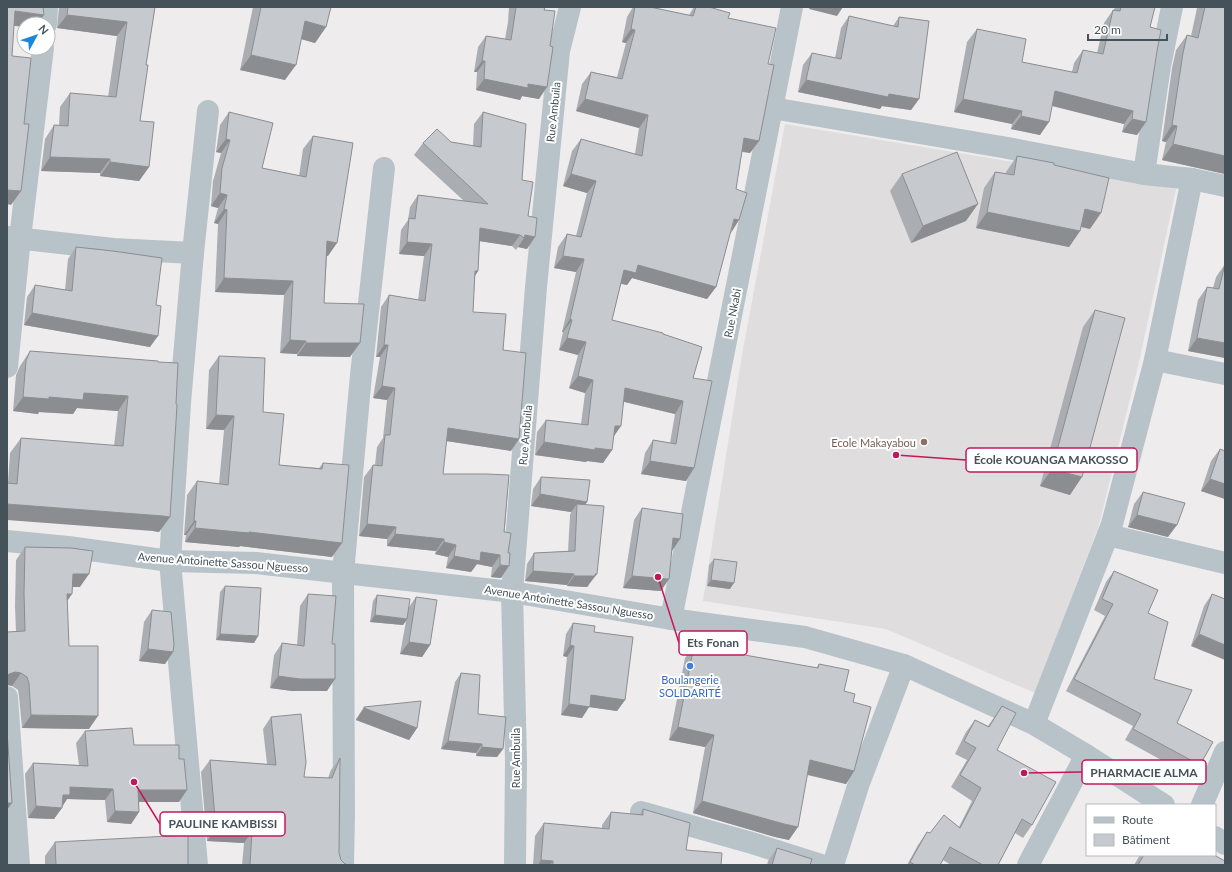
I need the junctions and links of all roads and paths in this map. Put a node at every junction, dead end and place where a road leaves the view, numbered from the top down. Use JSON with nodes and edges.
{"nodes":[{"id":1,"x":570,"y":7,"type":"edge"},
{"id":2,"x":792,"y":7,"type":"edge"},
{"id":3,"x":1172,"y":7,"type":"edge"},
{"id":4,"x":42,"y":56,"type":"edge"},
{"id":5,"x":772,"y":108,"type":"junction"},
{"id":6,"x":208,"y":111,"type":"dead end"},
{"id":7,"x":384,"y":168,"type":"dead end"},
{"id":8,"x":1144,"y":174,"type":"junction"},
{"id":9,"x":1192,"y":179,"type":"junction"},
{"id":10,"x":1225,"y":186,"type":"edge"},
{"id":11,"x":13,"y":237,"type":"edge"},
{"id":12,"x":193,"y":253,"type":"junction"},
{"id":13,"x":1155,"y":360,"type":"junction"},
{"id":14,"x":7,"y":367,"type":"edge"},
{"id":15,"x":1225,"y":374,"type":"edge"},
{"id":16,"x":1108,"y":535,"type":"junction"},
{"id":17,"x":7,"y":541,"type":"edge"},
{"id":18,"x":170,"y":560,"type":"junction"},
{"id":19,"x":1225,"y":563,"type":"edge"},
{"id":20,"x":342,"y":573,"type":"junction"},
{"id":21,"x":512,"y":592,"type":"junction"},
{"id":22,"x":671,"y":618,"type":"junction"},
{"id":23,"x":904,"y":665,"type":"junction"},
{"id":24,"x":7,"y":697,"type":"edge"},
{"id":25,"x":1034,"y":724,"type":"junction"},
{"id":26,"x":1225,"y":752,"type":"edge"},
{"id":27,"x":1086,"y":755,"type":"junction"},
{"id":28,"x":1162,"y":804,"type":"edge"},
{"id":29,"x":1202,"y":804,"type":"edge"},
{"id":30,"x":641,"y":812,"type":"edge"},
{"id":31,"x":1216,"y":838,"type":"edge"},
{"id":32,"x":1225,"y":844,"type":"edge"},
{"id":33,"x":19,"y":865,"type":"edge"},
{"id":34,"x":197,"y":865,"type":"edge"},
{"id":35,"x":344,"y":865,"type":"edge"},
{"id":36,"x":515,"y":865,"type":"edge"},
{"id":37,"x":821,"y":865,"type":"edge"},
{"id":38,"x":833,"y":865,"type":"edge"},
{"id":39,"x":1028,"y":865,"type":"edge"}],
"edges":[{"from":1,"to":21,"type":"street","name":"Rue Ambuila"},
{"from":2,"to":5,"type":"street","name":"Rue Nkabi"},
{"from":3,"to":8,"type":"street"},
{"from":4,"to":11,"type":"street"},
{"from":5,"to":8,"type":"street"},
{"from":5,"to":22,"type":"street","name":"Rue Nkabi"},
{"from":6,"to":12,"type":"street"},
{"from":7,"to":20,"type":"street"},
{"from":8,"to":9,"type":"street"},
{"from":9,"to":10,"type":"street"},
{"from":9,"to":13,"type":"street"},
{"from":11,"to":12,"type":"street"},
{"from":11,"to":14,"type":"street"},
{"from":12,"to":18,"type":"street"},
{"from":13,"to":15,"type":"street"},
{"from":13,"to":16,"type":"street"},
{"from":16,"to":19,"type":"street"},
{"from":16,"to":25,"type":"street"},
{"from":17,"to":18,"type":"street","name":"Avenue Antoinette Sassou Nguesso"},
{"from":18,"to":20,"type":"street","name":"Avenue Antoinette Sassou Nguesso"},
{"from":18,"to":34,"type":"street"},
{"from":20,"to":21,"type":"street","name":"Avenue Antoinette Sassou Nguesso"},
{"from":20,"to":35,"type":"street"},
{"from":21,"to":22,"type":"street","name":"Avenue Antoinette Sassou Nguesso"},
{"from":21,"to":36,"type":"street","name":"Rue Ambuila"},
{"from":22,"to":23,"type":"street","name":"Avenue Antoinette Sassou Nguesso"},
{"from":23,"to":25,"type":"street","name":"Avenue Antoinette Sassou Nguesso"},
{"from":23,"to":38,"type":"street"},
{"from":24,"to":33,"type":"street"},
{"from":25,"to":27,"type":"street","name":"Avenue Antoinette Sassou Nguesso"},
{"from":26,"to":29,"type":"street"},
{"from":27,"to":28,"type":"street","name":"Avenue Antoinette Sassou Nguesso"},
{"from":27,"to":39,"type":"street"},
{"from":30,"to":37,"type":"street"},
{"from":31,"to":32,"type":"street"}]}
